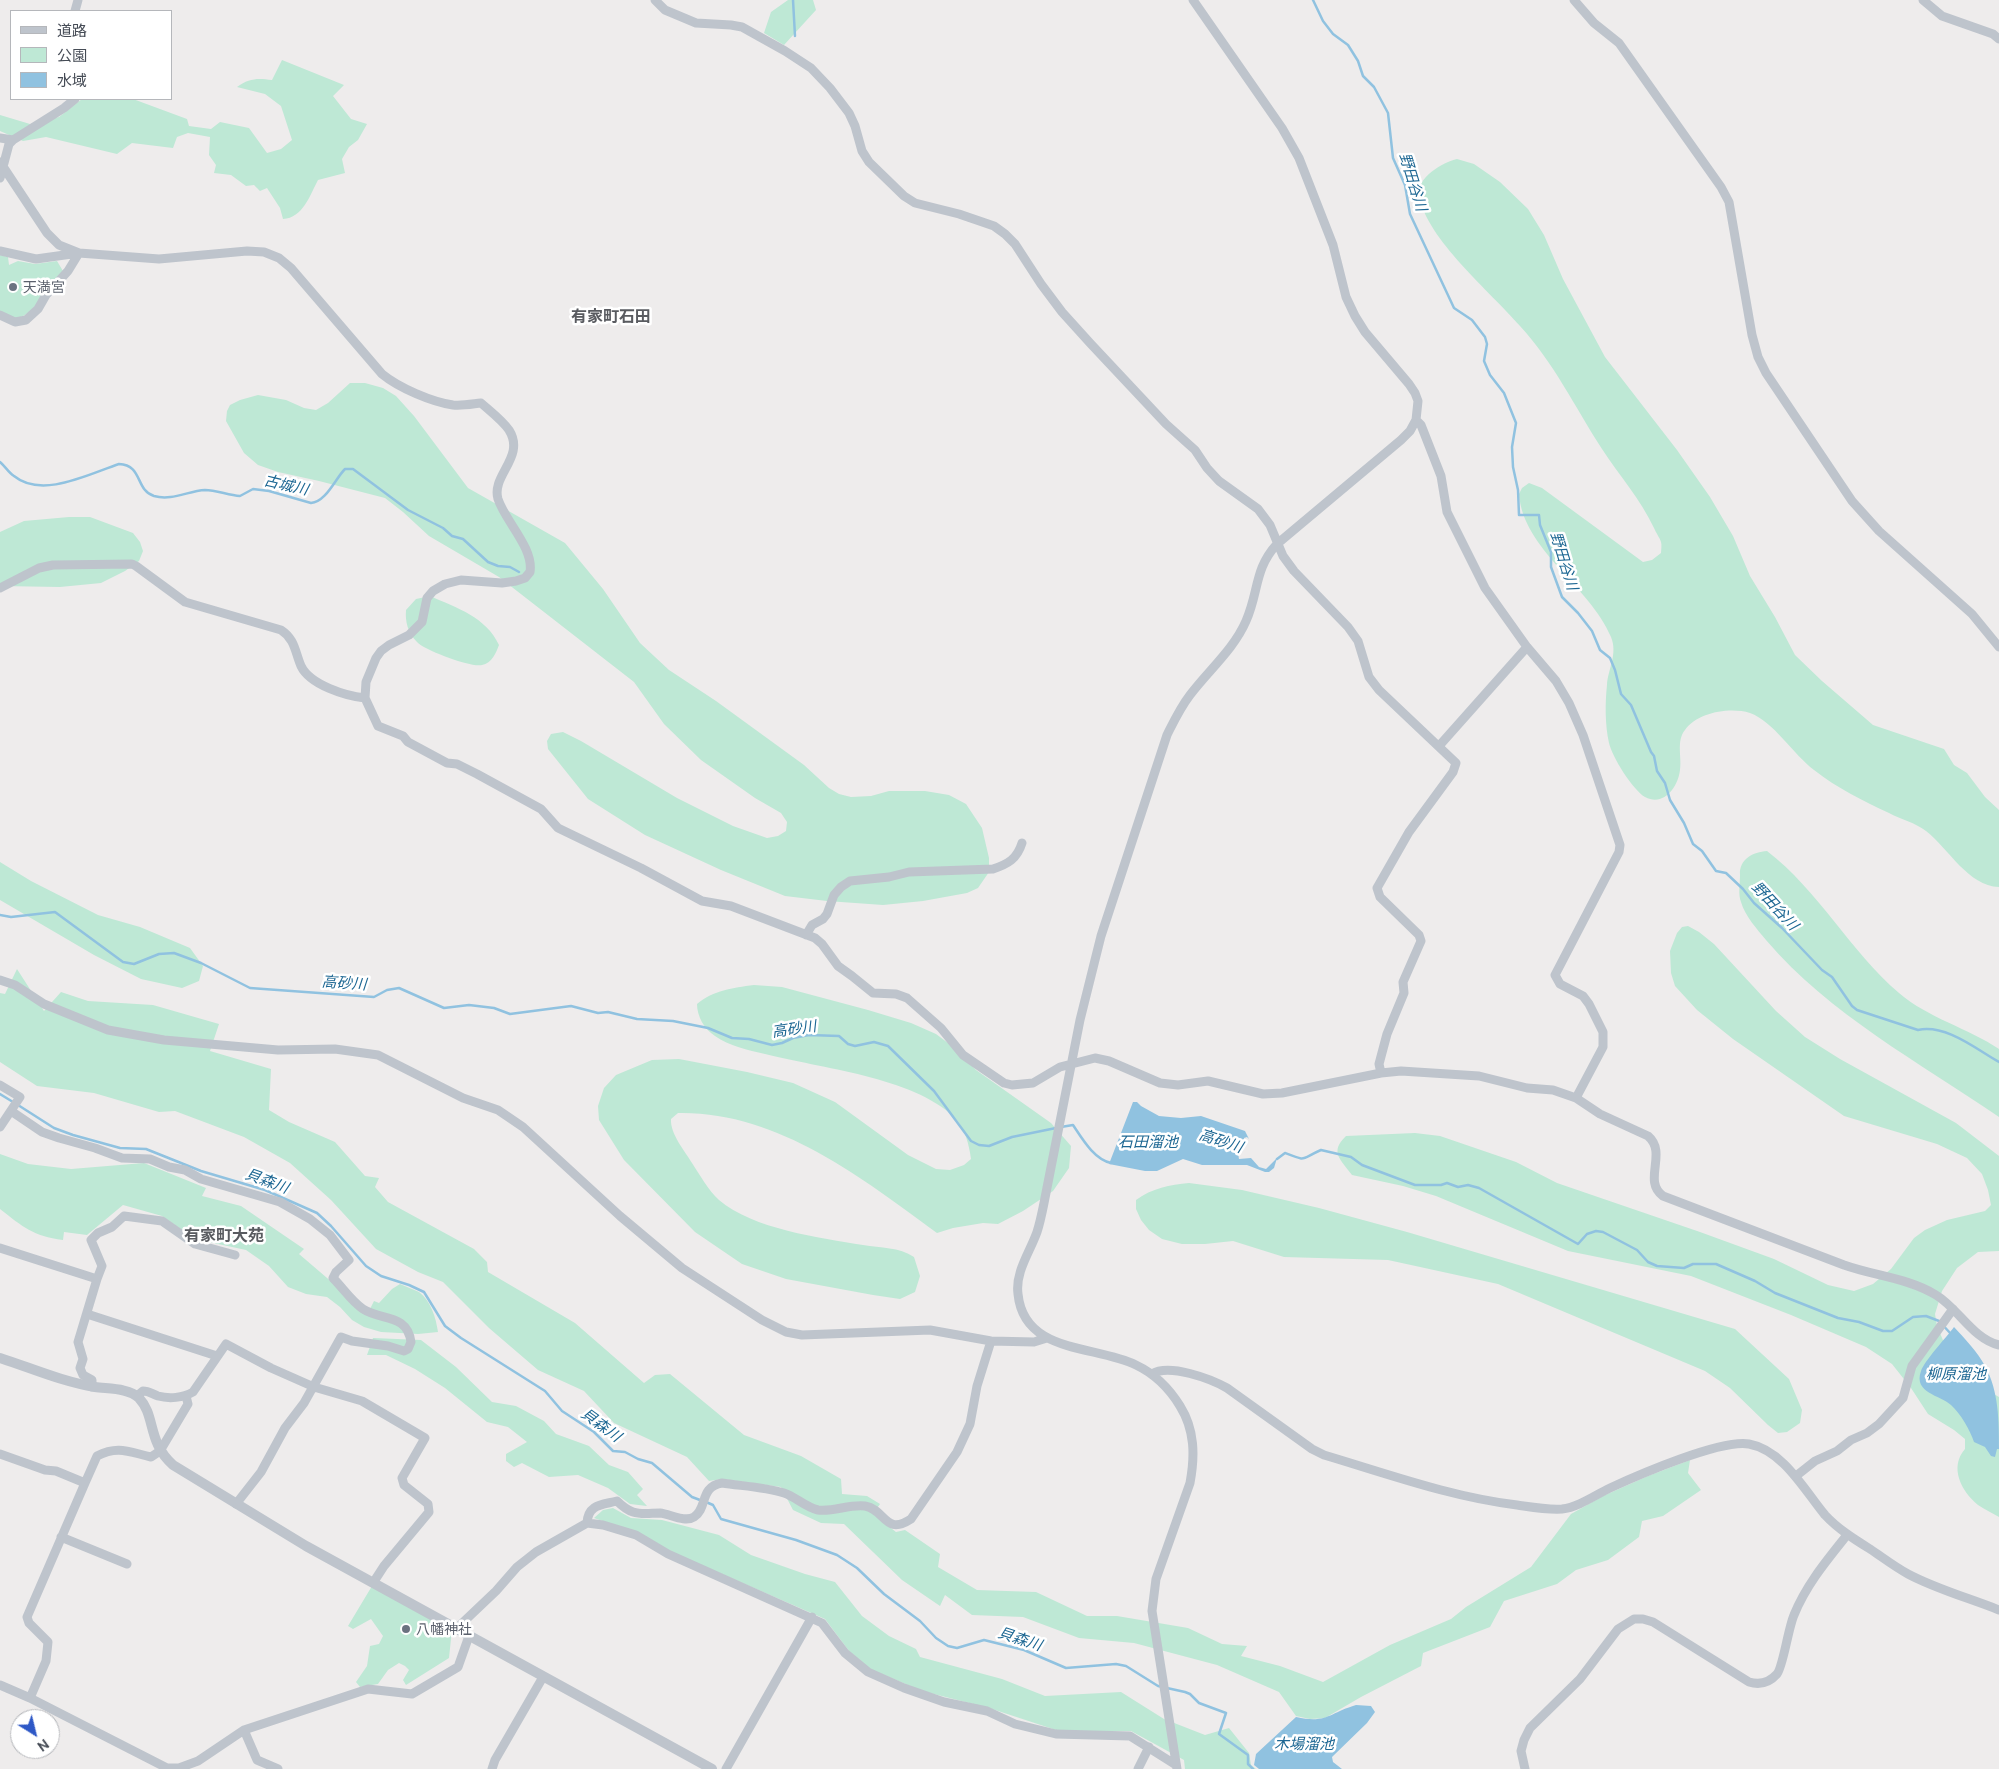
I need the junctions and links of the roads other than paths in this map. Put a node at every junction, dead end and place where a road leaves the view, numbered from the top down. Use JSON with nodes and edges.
{"nodes":[{"id":1,"x":655,"y":0,"type":"edge"},
{"id":2,"x":1193,"y":0,"type":"edge"},
{"id":3,"x":1574,"y":0,"type":"edge"},
{"id":4,"x":1923,"y":0,"type":"edge"},
{"id":5,"x":1999,"y":39,"type":"edge"},
{"id":6,"x":74,"y":100,"type":"edge"},
{"id":7,"x":0,"y":138,"type":"edge"},
{"id":8,"x":13,"y":140,"type":"junction"},
{"id":9,"x":2,"y":164,"type":"edge"},
{"id":10,"x":0,"y":178,"type":"edge"},
{"id":11,"x":0,"y":251,"type":"edge"},
{"id":12,"x":79,"y":253,"type":"junction"},
{"id":13,"x":0,"y":315,"type":"edge"},
{"id":14,"x":1416,"y":420,"type":"junction"},
{"id":15,"x":1277,"y":544,"type":"junction"},
{"id":16,"x":0,"y":588,"type":"edge"},
{"id":17,"x":1527,"y":647,"type":"junction"},
{"id":18,"x":1999,"y":647,"type":"edge"},
{"id":19,"x":365,"y":698,"type":"junction"},
{"id":20,"x":1439,"y":746,"type":"junction"},
{"id":21,"x":1022,"y":843,"type":"dead end"},
{"id":22,"x":806,"y":935,"type":"junction"},
{"id":23,"x":0,"y":980,"type":"edge"},
{"id":24,"x":1073,"y":1063,"type":"junction"},
{"id":25,"x":1381,"y":1073,"type":"junction"},
{"id":26,"x":0,"y":1085,"type":"edge"},
{"id":27,"x":1576,"y":1098,"type":"junction"},
{"id":28,"x":14,"y":1107,"type":"junction"},
{"id":29,"x":0,"y":1127,"type":"edge"},
{"id":30,"x":0,"y":1248,"type":"edge"},
{"id":31,"x":235,"y":1255,"type":"dead end"},
{"id":32,"x":97,"y":1279,"type":"junction"},
{"id":33,"x":1953,"y":1308,"type":"junction"},
{"id":34,"x":87,"y":1314,"type":"junction"},
{"id":35,"x":1046,"y":1338,"type":"junction"},
{"id":36,"x":990,"y":1341,"type":"junction"},
{"id":37,"x":1999,"y":1345,"type":"edge"},
{"id":38,"x":217,"y":1356,"type":"junction"},
{"id":39,"x":0,"y":1358,"type":"edge"},
{"id":40,"x":1152,"y":1374,"type":"junction"},
{"id":41,"x":92,"y":1387,"type":"junction"},
{"id":42,"x":314,"y":1387,"type":"junction"},
{"id":43,"x":137,"y":1396,"type":"junction"},
{"id":44,"x":186,"y":1396,"type":"junction"},
{"id":45,"x":160,"y":1451,"type":"junction"},
{"id":46,"x":0,"y":1454,"type":"edge"},
{"id":47,"x":1796,"y":1476,"type":"junction"},
{"id":48,"x":85,"y":1483,"type":"junction"},
{"id":49,"x":236,"y":1504,"type":"junction"},
{"id":50,"x":587,"y":1523,"type":"junction"},
{"id":51,"x":1847,"y":1535,"type":"junction"},
{"id":52,"x":61,"y":1537,"type":"junction"},
{"id":53,"x":127,"y":1564,"type":"dead end"},
{"id":54,"x":372,"y":1583,"type":"junction"},
{"id":55,"x":1999,"y":1610,"type":"edge"},
{"id":56,"x":812,"y":1617,"type":"junction"},
{"id":57,"x":456,"y":1630,"type":"junction"},
{"id":58,"x":468,"y":1636,"type":"junction"},
{"id":59,"x":543,"y":1677,"type":"junction"},
{"id":60,"x":0,"y":1685,"type":"edge"},
{"id":61,"x":30,"y":1698,"type":"junction"},
{"id":62,"x":244,"y":1730,"type":"junction"},
{"id":63,"x":1150,"y":1747,"type":"junction"},
{"id":64,"x":154,"y":1766,"type":"edge"},
{"id":65,"x":1177,"y":1767,"type":"edge"},
{"id":66,"x":278,"y":1769,"type":"edge"},
{"id":67,"x":492,"y":1769,"type":"edge"},
{"id":68,"x":712,"y":1769,"type":"edge"},
{"id":69,"x":726,"y":1769,"type":"edge"},
{"id":70,"x":1138,"y":1769,"type":"edge"},
{"id":71,"x":1525,"y":1769,"type":"edge"}],
"edges":[{"from":1,"to":15,"type":"street"},
{"from":2,"to":14,"type":"street"},
{"from":3,"to":18,"type":"street"},
{"from":4,"to":5,"type":"street"},
{"from":6,"to":8,"type":"street"},
{"from":7,"to":8,"type":"street"},
{"from":8,"to":9,"type":"street"},
{"from":9,"to":10,"type":"street"},
{"from":9,"to":12,"type":"street"},
{"from":11,"to":12,"type":"street"},
{"from":12,"to":13,"type":"street"},
{"from":12,"to":19,"type":"street"},
{"from":14,"to":15,"type":"street"},
{"from":14,"to":17,"type":"street"},
{"from":15,"to":20,"type":"street"},
{"from":15,"to":24,"type":"street"},
{"from":16,"to":19,"type":"street"},
{"from":17,"to":20,"type":"street"},
{"from":17,"to":27,"type":"street"},
{"from":19,"to":22,"type":"street"},
{"from":20,"to":25,"type":"street"},
{"from":21,"to":22,"type":"street"},
{"from":22,"to":24,"type":"street"},
{"from":23,"to":36,"type":"street"},
{"from":24,"to":25,"type":"street"},
{"from":24,"to":35,"type":"street"},
{"from":25,"to":27,"type":"street"},
{"from":26,"to":28,"type":"street"},
{"from":27,"to":33,"type":"street"},
{"from":28,"to":29,"type":"street"},
{"from":28,"to":42,"type":"street"},
{"from":30,"to":32,"type":"street"},
{"from":31,"to":32,"type":"street"},
{"from":32,"to":34,"type":"street"},
{"from":33,"to":37,"type":"street"},
{"from":33,"to":47,"type":"street"},
{"from":34,"to":38,"type":"street"},
{"from":34,"to":41,"type":"street"},
{"from":35,"to":36,"type":"street"},
{"from":35,"to":40,"type":"street"},
{"from":36,"to":50,"type":"street"},
{"from":38,"to":42,"type":"street"},
{"from":38,"to":44,"type":"street"},
{"from":39,"to":41,"type":"street"},
{"from":40,"to":47,"type":"street"},
{"from":40,"to":65,"type":"street"},
{"from":41,"to":43,"type":"street"},
{"from":42,"to":49,"type":"street"},
{"from":42,"to":54,"type":"street"},
{"from":43,"to":44,"type":"street"},
{"from":43,"to":45,"type":"street"},
{"from":44,"to":45,"type":"street"},
{"from":45,"to":48,"type":"street"},
{"from":45,"to":49,"type":"street"},
{"from":46,"to":48,"type":"street"},
{"from":47,"to":51,"type":"street"},
{"from":48,"to":52,"type":"street"},
{"from":49,"to":54,"type":"street"},
{"from":50,"to":56,"type":"street"},
{"from":50,"to":57,"type":"street"},
{"from":51,"to":55,"type":"street"},
{"from":51,"to":71,"type":"street"},
{"from":52,"to":53,"type":"street"},
{"from":52,"to":61,"type":"street"},
{"from":54,"to":57,"type":"street"},
{"from":56,"to":63,"type":"street"},
{"from":56,"to":69,"type":"street"},
{"from":57,"to":58,"type":"street"},
{"from":58,"to":59,"type":"street"},
{"from":58,"to":62,"type":"street"},
{"from":59,"to":67,"type":"street"},
{"from":59,"to":68,"type":"street"},
{"from":60,"to":61,"type":"street"},
{"from":61,"to":64,"type":"street"},
{"from":62,"to":64,"type":"street"},
{"from":62,"to":66,"type":"street"},
{"from":63,"to":65,"type":"street"},
{"from":63,"to":70,"type":"street"}]}
